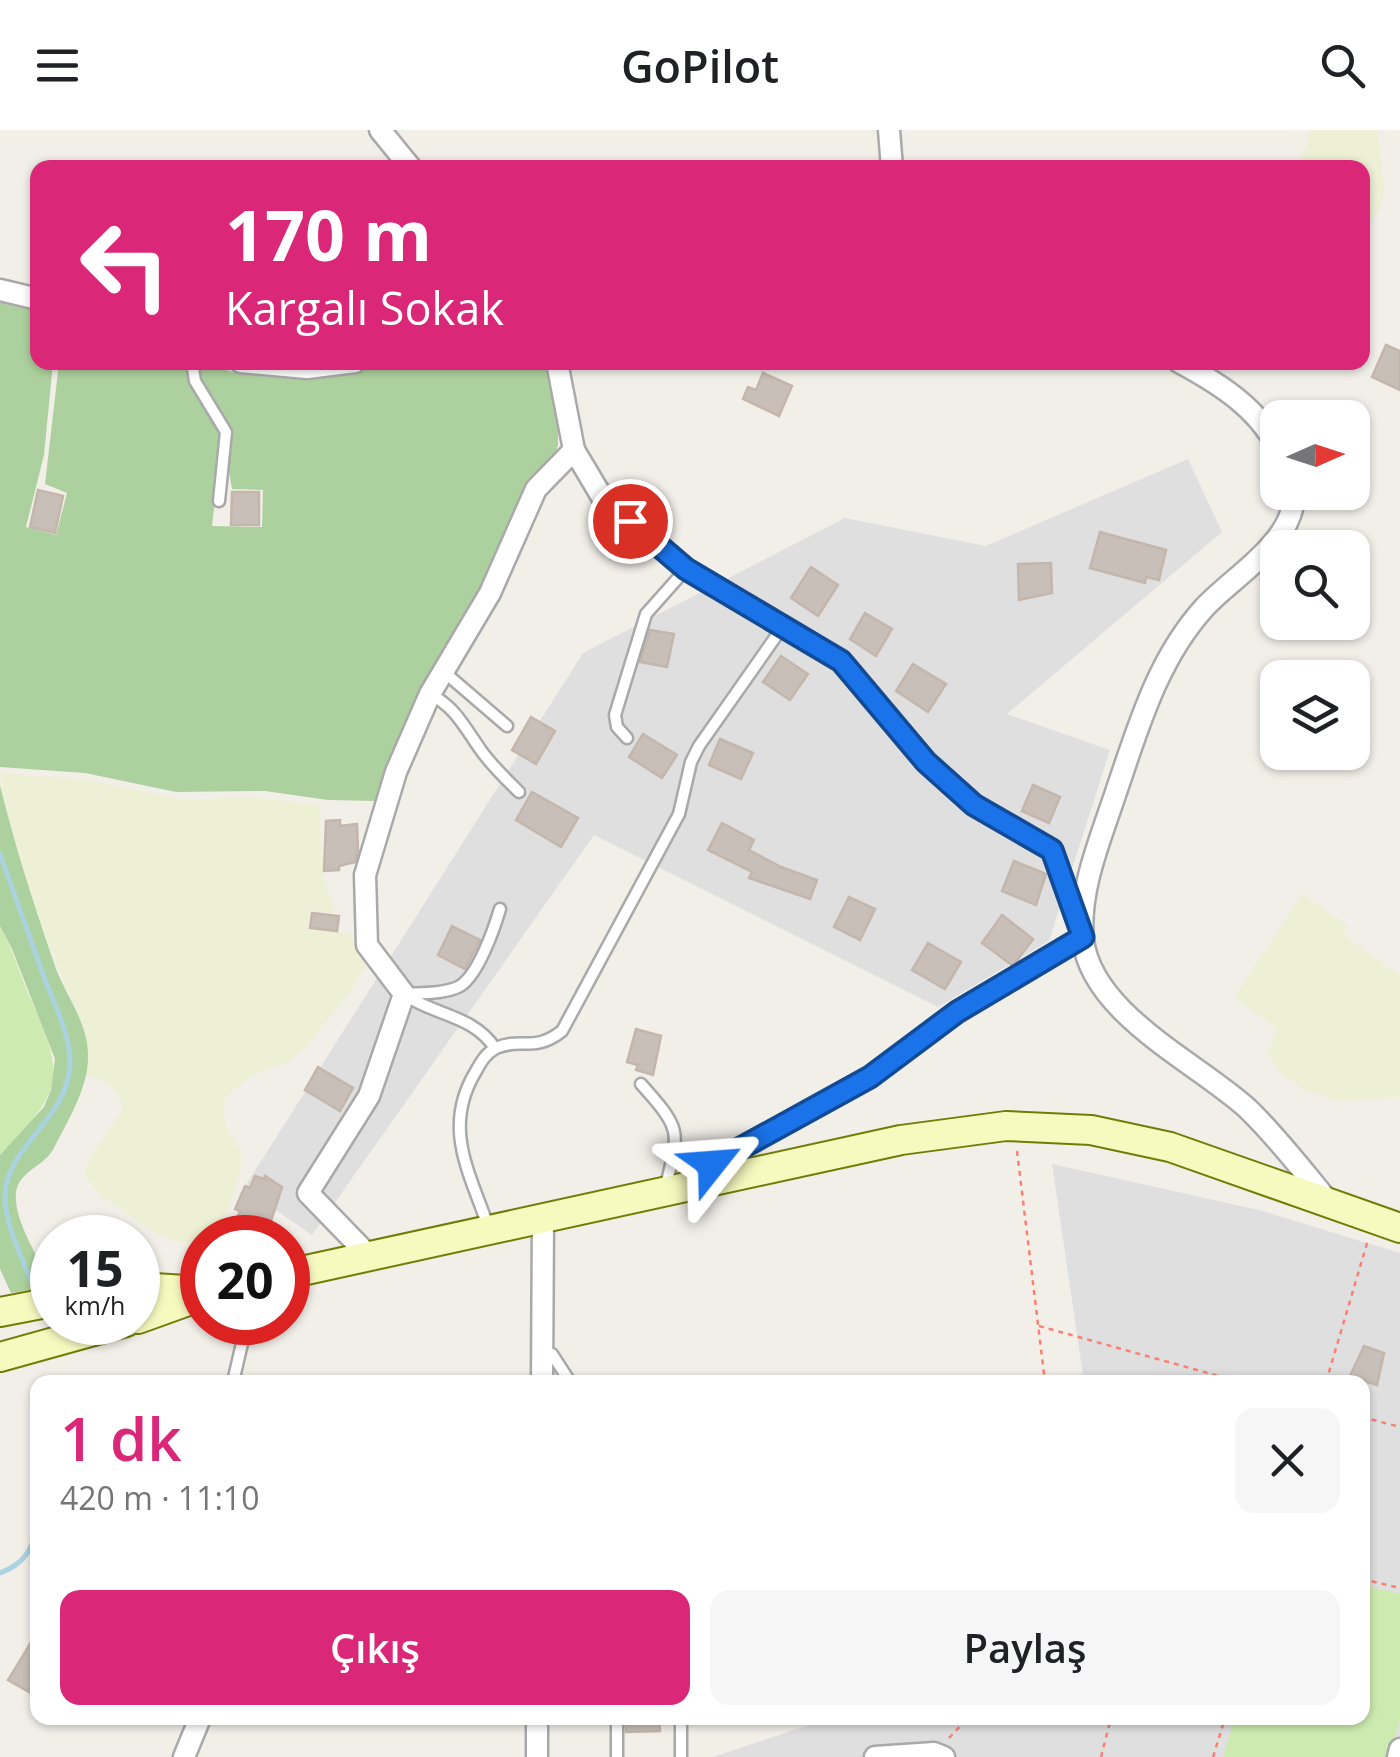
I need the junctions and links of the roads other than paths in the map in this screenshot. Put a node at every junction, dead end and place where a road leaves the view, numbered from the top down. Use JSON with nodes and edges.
{"nodes":[{"id":1,"x":380,"y":130,"type":"edge"},
{"id":2,"x":889,"y":130,"type":"edge"},
{"id":3,"x":404,"y":160,"type":"edge"},
{"id":4,"x":891,"y":160,"type":"edge"},
{"id":5,"x":0,"y":290,"type":"edge"},
{"id":6,"x":30,"y":297,"type":"edge"},
{"id":7,"x":194,"y":370,"type":"edge"},
{"id":8,"x":559,"y":370,"type":"edge"},
{"id":9,"x":1193,"y":370,"type":"edge"},
{"id":10,"x":1260,"y":421,"type":"edge"},
{"id":11,"x":574,"y":450,"type":"junction"},
{"id":12,"x":219,"y":500,"type":"dead end"},
{"id":13,"x":1291,"y":510,"type":"edge"},
{"id":14,"x":686,"y":569,"type":"junction"},
{"id":15,"x":784,"y":625,"type":"junction"},
{"id":16,"x":443,"y":670,"type":"junction"},
{"id":17,"x":430,"y":694,"type":"junction"},
{"id":18,"x":507,"y":726,"type":"dead end"},
{"id":19,"x":627,"y":738,"type":"dead end"},
{"id":20,"x":519,"y":792,"type":"dead end"},
{"id":21,"x":500,"y":908,"type":"dead end"},
{"id":22,"x":1083,"y":937,"type":"junction"},
{"id":23,"x":404,"y":994,"type":"junction"},
{"id":24,"x":495,"y":1048,"type":"junction"},
{"id":25,"x":641,"y":1084,"type":"dead end"},
{"id":26,"x":673,"y":1192,"type":"junction"},
{"id":27,"x":1329,"y":1202,"type":"junction"},
{"id":28,"x":543,"y":1220,"type":"junction"},
{"id":29,"x":1388,"y":1224,"type":"edge"},
{"id":30,"x":490,"y":1232,"type":"junction"},
{"id":31,"x":369,"y":1256,"type":"junction"},
{"id":32,"x":310,"y":1269,"type":"edge"},
{"id":33,"x":30,"y":1306,"type":"edge"},
{"id":34,"x":0,"y":1312,"type":"edge"},
{"id":35,"x":30,"y":1333,"type":"edge"},
{"id":36,"x":0,"y":1340,"type":"edge"},
{"id":37,"x":43,"y":1345,"type":"edge"},
{"id":38,"x":242,"y":1345,"type":"edge"},
{"id":39,"x":542,"y":1350,"type":"junction"},
{"id":40,"x":0,"y":1357,"type":"edge"},
{"id":41,"x":235,"y":1375,"type":"edge"},
{"id":42,"x":542,"y":1375,"type":"edge"},
{"id":43,"x":566,"y":1375,"type":"edge"},
{"id":44,"x":197,"y":1725,"type":"edge"},
{"id":45,"x":537,"y":1725,"type":"edge"},
{"id":46,"x":617,"y":1725,"type":"edge"},
{"id":47,"x":682,"y":1725,"type":"edge"},
{"id":48,"x":1400,"y":1750,"type":"edge"},
{"id":49,"x":939,"y":1755,"type":"edge"},
{"id":50,"x":184,"y":1757,"type":"edge"},
{"id":51,"x":537,"y":1757,"type":"edge"},
{"id":52,"x":617,"y":1757,"type":"edge"},
{"id":53,"x":681,"y":1757,"type":"edge"},
{"id":54,"x":875,"y":1757,"type":"edge"},
{"id":55,"x":1398,"y":1757,"type":"edge"}],
"edges":[{"from":1,"to":3,"type":"street"},
{"from":2,"to":4,"type":"street"},
{"from":5,"to":6,"type":"street"},
{"from":7,"to":12,"type":"lane"},
{"from":8,"to":11,"type":"street"},
{"from":9,"to":10,"type":"street"},
{"from":11,"to":14,"type":"street"},
{"from":11,"to":16,"type":"street"},
{"from":13,"to":22,"type":"street"},
{"from":14,"to":15,"type":"street"},
{"from":14,"to":19,"type":"lane"},
{"from":15,"to":22,"type":"street"},
{"from":15,"to":24,"type":"lane"},
{"from":16,"to":17,"type":"street"},
{"from":16,"to":18,"type":"lane"},
{"from":17,"to":20,"type":"lane"},
{"from":17,"to":23,"type":"street"},
{"from":21,"to":23,"type":"lane"},
{"from":22,"to":26,"type":"lane"},
{"from":22,"to":27,"type":"street"},
{"from":23,"to":24,"type":"lane"},
{"from":23,"to":31,"type":"street"},
{"from":24,"to":30,"type":"lane"},
{"from":25,"to":26,"type":"lane"},
{"from":26,"to":27,"type":"main road"},
{"from":26,"to":28,"type":"main road"},
{"from":27,"to":29,"type":"main road"},
{"from":28,"to":30,"type":"main road"},
{"from":28,"to":39,"type":"street"},
{"from":30,"to":31,"type":"main road"},
{"from":31,"to":32,"type":"main road"},
{"from":33,"to":34,"type":"main road"},
{"from":35,"to":36,"type":"main road"},
{"from":37,"to":40,"type":"main road"},
{"from":38,"to":41,"type":"lane"},
{"from":39,"to":42,"type":"street"},
{"from":39,"to":43,"type":"lane"},
{"from":44,"to":50,"type":"street"},
{"from":45,"to":51,"type":"street"},
{"from":46,"to":52,"type":"lane"},
{"from":47,"to":53,"type":"lane"},
{"from":48,"to":55,"type":"street"},
{"from":49,"to":54,"type":"street"}]}
